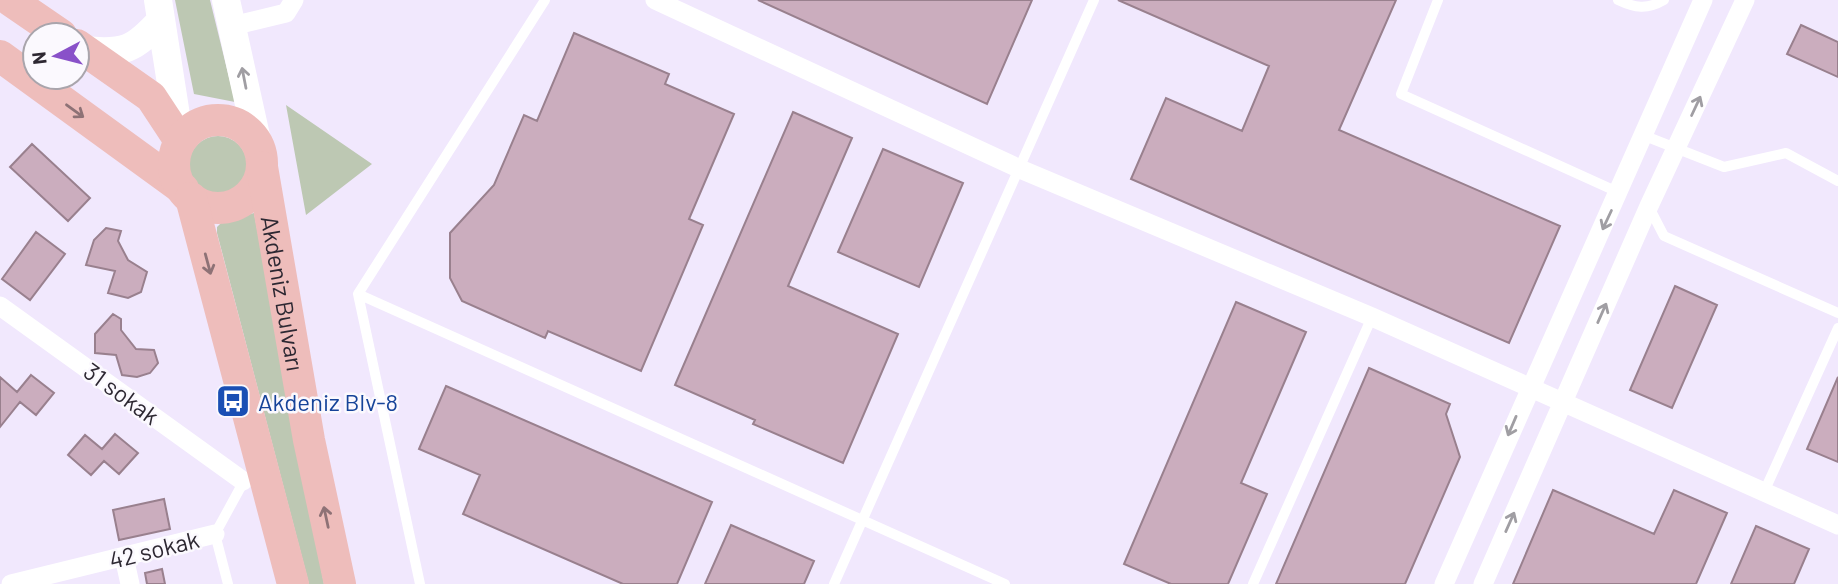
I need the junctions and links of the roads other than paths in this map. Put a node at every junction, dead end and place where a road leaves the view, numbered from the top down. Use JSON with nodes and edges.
{"nodes":[{"id":1,"x":10,"y":0,"type":"edge"},
{"id":2,"x":294,"y":0,"type":"edge"},
{"id":3,"x":545,"y":0,"type":"edge"},
{"id":4,"x":655,"y":0,"type":"edge"},
{"id":5,"x":1094,"y":0,"type":"edge"},
{"id":6,"x":1438,"y":0,"type":"edge"},
{"id":7,"x":1618,"y":0,"type":"edge"},
{"id":8,"x":1664,"y":0,"type":"edge"},
{"id":9,"x":1703,"y":0,"type":"edge"},
{"id":10,"x":1745,"y":0,"type":"edge"},
{"id":11,"x":160,"y":10,"type":"edge"},
{"id":12,"x":229,"y":13,"type":"edge"},
{"id":13,"x":41,"y":21,"type":"edge"},
{"id":14,"x":91,"y":48,"type":"edge"},
{"id":15,"x":0,"y":56,"type":"edge"},
{"id":16,"x":91,"y":56,"type":"edge"},
{"id":17,"x":1645,"y":136,"type":"junction"},
{"id":18,"x":180,"y":141,"type":"junction"},
{"id":19,"x":1677,"y":148,"type":"junction"},
{"id":20,"x":260,"y":156,"type":"junction"},
{"id":21,"x":1020,"y":169,"type":"junction"},
{"id":22,"x":1838,"y":181,"type":"edge"},
{"id":23,"x":1620,"y":192,"type":"junction"},
{"id":24,"x":187,"y":194,"type":"junction"},
{"id":25,"x":1649,"y":206,"type":"junction"},
{"id":26,"x":358,"y":294,"type":"junction"},
{"id":27,"x":0,"y":306,"type":"edge"},
{"id":28,"x":1838,"y":313,"type":"edge"},
{"id":29,"x":1372,"y":317,"type":"junction"},
{"id":30,"x":1838,"y":328,"type":"edge"},
{"id":31,"x":1529,"y":387,"type":"junction"},
{"id":32,"x":1563,"y":404,"type":"junction"},
{"id":33,"x":252,"y":469,"type":"junction"},
{"id":34,"x":1764,"y":492,"type":"junction"},
{"id":35,"x":862,"y":519,"type":"junction"},
{"id":36,"x":1838,"y":525,"type":"edge"},
{"id":37,"x":215,"y":534,"type":"junction"},
{"id":38,"x":124,"y":557,"type":"junction"},
{"id":39,"x":11,"y":584,"type":"edge"},
{"id":40,"x":130,"y":584,"type":"edge"},
{"id":41,"x":228,"y":584,"type":"edge"},
{"id":42,"x":293,"y":584,"type":"edge"},
{"id":43,"x":340,"y":584,"type":"edge"},
{"id":44,"x":420,"y":584,"type":"edge"},
{"id":45,"x":834,"y":584,"type":"edge"},
{"id":46,"x":1005,"y":584,"type":"edge"},
{"id":47,"x":1253,"y":584,"type":"edge"},
{"id":48,"x":1444,"y":584,"type":"edge"},
{"id":49,"x":1483,"y":584,"type":"edge"}],
"edges":[{"from":1,"to":13,"type":"main road"},
{"from":2,"to":12,"type":"street"},
{"from":3,"to":26,"type":"lane"},
{"from":4,"to":21,"type":"street"},
{"from":5,"to":21,"type":"lane"},
{"from":6,"to":23,"type":"lane"},
{"from":7,"to":8,"type":"lane"},
{"from":9,"to":17,"type":"street"},
{"from":19,"to":10,"type":"street","one_way":true},
{"from":11,"to":14,"type":"main road"},
{"from":11,"to":18,"type":"main road"},
{"from":20,"to":12,"type":"main road","name":"Akdeniz Bulvarı","one_way":true},
{"from":15,"to":24,"type":"main road","one_way":true},
{"from":16,"to":18,"type":"main road"},
{"from":17,"to":19,"type":"lane"},
{"from":17,"to":23,"type":"street"},
{"from":18,"to":20,"type":"main road"},
{"from":18,"to":24,"type":"main road"},
{"from":19,"to":22,"type":"lane"},
{"from":19,"to":25,"type":"street"},
{"from":20,"to":24,"type":"main road"},
{"from":43,"to":20,"type":"main road","name":"Akdeniz Bulvarı","one_way":true},
{"from":21,"to":29,"type":"street"},
{"from":21,"to":35,"type":"lane"},
{"from":23,"to":25,"type":"street"},
{"from":23,"to":31,"type":"street","one_way":true},
{"from":24,"to":33,"type":"main road","one_way":true},
{"from":25,"to":28,"type":"lane"},
{"from":32,"to":25,"type":"street","one_way":true},
{"from":26,"to":35,"type":"lane"},
{"from":26,"to":44,"type":"lane"},
{"from":27,"to":33,"type":"street","name":"31 sokak"},
{"from":29,"to":31,"type":"street"},
{"from":29,"to":47,"type":"lane"},
{"from":30,"to":34,"type":"lane"},
{"from":31,"to":32,"type":"street"},
{"from":31,"to":48,"type":"street","one_way":true},
{"from":32,"to":34,"type":"street"},
{"from":49,"to":32,"type":"street","one_way":true},
{"from":33,"to":37,"type":"lane"},
{"from":33,"to":42,"type":"main road"},
{"from":34,"to":36,"type":"street"},
{"from":35,"to":45,"type":"lane"},
{"from":35,"to":46,"type":"lane"},
{"from":37,"to":38,"type":"street","name":"42 sokak"},
{"from":37,"to":41,"type":"lane"},
{"from":38,"to":39,"type":"street","name":"42 sokak"},
{"from":38,"to":40,"type":"street"}]}
